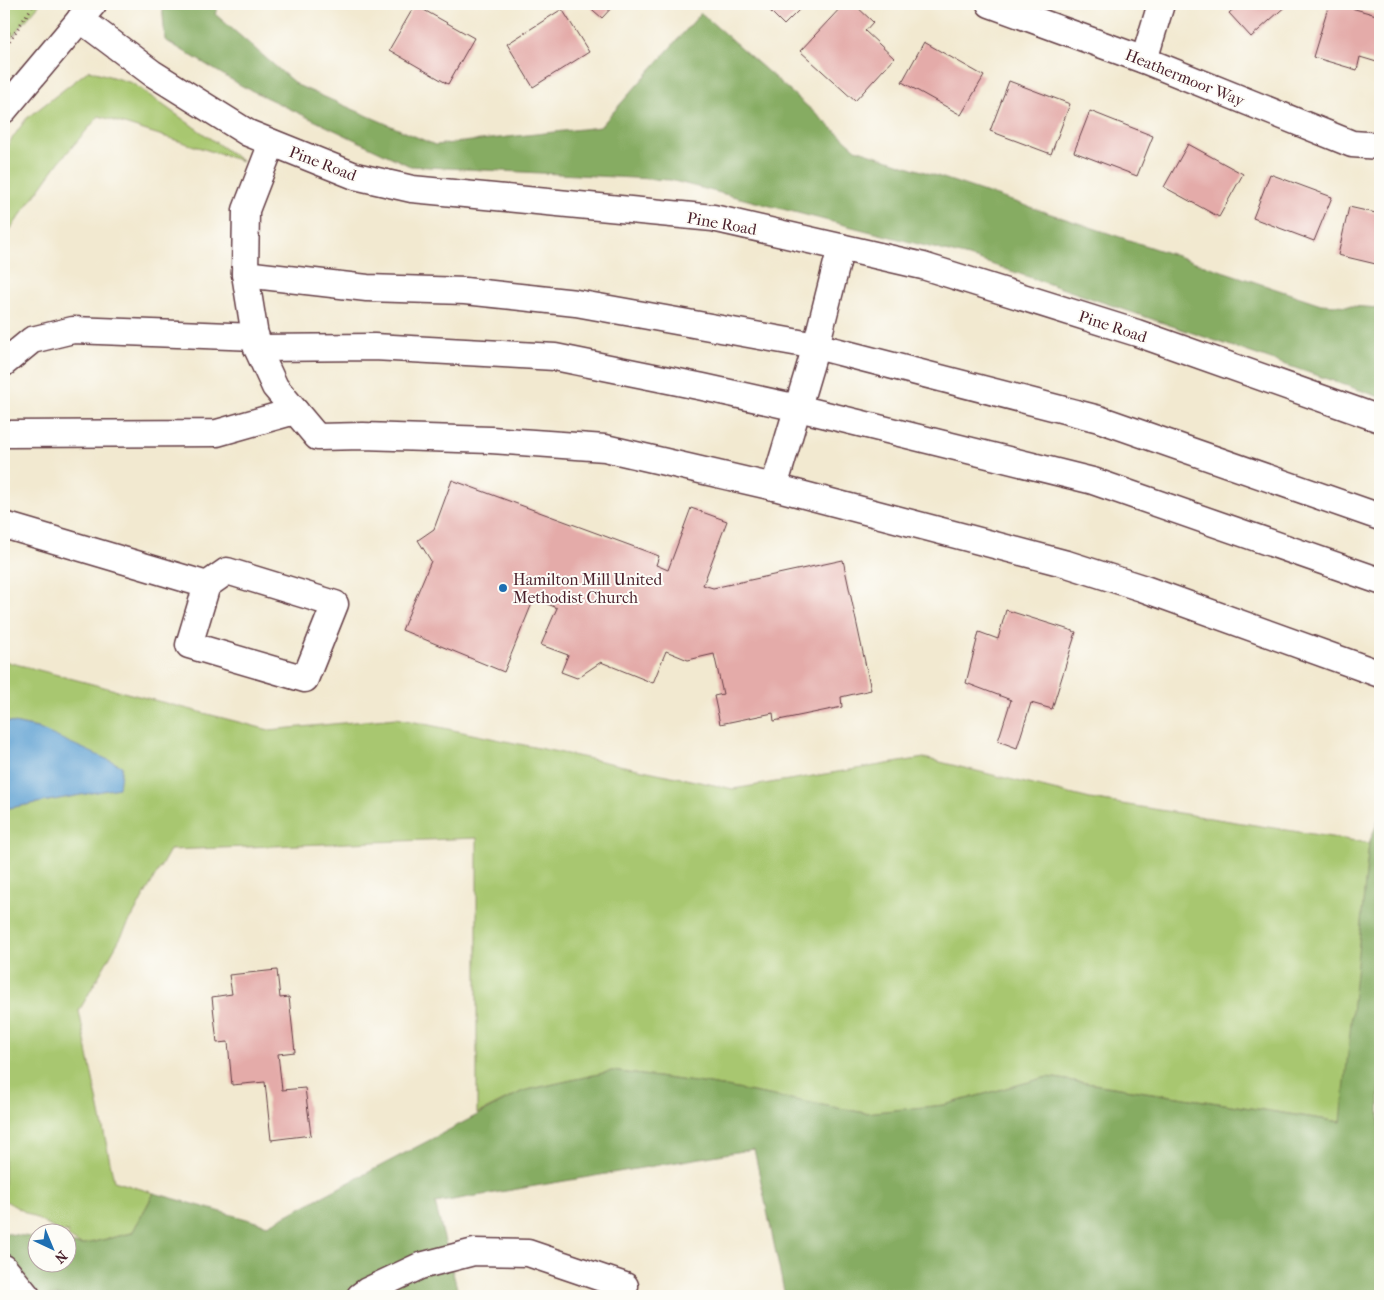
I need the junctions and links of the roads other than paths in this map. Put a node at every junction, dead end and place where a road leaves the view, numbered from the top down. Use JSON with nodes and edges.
{"nodes":[{"id":1,"x":990,"y":4,"type":"edge"},
{"id":2,"x":1162,"y":4,"type":"edge"},
{"id":3,"x":86,"y":11,"type":"edge"},
{"id":4,"x":1144,"y":60,"type":"junction"},
{"id":5,"x":4,"y":110,"type":"edge"},
{"id":6,"x":272,"y":143,"type":"junction"},
{"id":7,"x":1380,"y":146,"type":"edge"},
{"id":8,"x":841,"y":247,"type":"junction"},
{"id":9,"x":245,"y":274,"type":"junction"},
{"id":10,"x":256,"y":343,"type":"junction"},
{"id":11,"x":816,"y":346,"type":"junction"},
{"id":12,"x":4,"y":363,"type":"edge"},
{"id":13,"x":798,"y":408,"type":"junction"},
{"id":14,"x":295,"y":411,"type":"junction"},
{"id":15,"x":1380,"y":419,"type":"edge"},
{"id":16,"x":4,"y":434,"type":"edge"},
{"id":17,"x":774,"y":488,"type":"junction"},
{"id":18,"x":1380,"y":517,"type":"edge"},
{"id":19,"x":4,"y":525,"type":"edge"},
{"id":20,"x":1380,"y":581,"type":"edge"},
{"id":21,"x":207,"y":585,"type":"junction"},
{"id":22,"x":1380,"y":674,"type":"edge"},
{"id":23,"x":4,"y":1268,"type":"edge"},
{"id":24,"x":625,"y":1286,"type":"dead end"},
{"id":25,"x":27,"y":1296,"type":"edge"},
{"id":26,"x":360,"y":1296,"type":"edge"}],
"edges":[{"from":1,"to":4,"type":"street","name":"Heathermoor Way"},
{"from":2,"to":4,"type":"street"},
{"from":3,"to":5,"type":"street"},
{"from":3,"to":6,"type":"street","name":"Pine Road"},
{"from":4,"to":7,"type":"street","name":"Heathermoor Way"},
{"from":6,"to":8,"type":"street","name":"Pine Road"},
{"from":6,"to":9,"type":"street"},
{"from":8,"to":11,"type":"street"},
{"from":8,"to":15,"type":"street","name":"Pine Road"},
{"from":9,"to":10,"type":"street"},
{"from":9,"to":11,"type":"street"},
{"from":10,"to":12,"type":"street"},
{"from":10,"to":13,"type":"street"},
{"from":10,"to":14,"type":"street"},
{"from":11,"to":13,"type":"street"},
{"from":11,"to":18,"type":"street"},
{"from":13,"to":17,"type":"street"},
{"from":13,"to":20,"type":"street"},
{"from":14,"to":16,"type":"street"},
{"from":14,"to":17,"type":"street"},
{"from":17,"to":22,"type":"street"},
{"from":19,"to":21,"type":"street"},
{"from":21,"to":21,"type":"street"},
{"from":23,"to":25,"type":"street"},
{"from":24,"to":26,"type":"street"}]}
